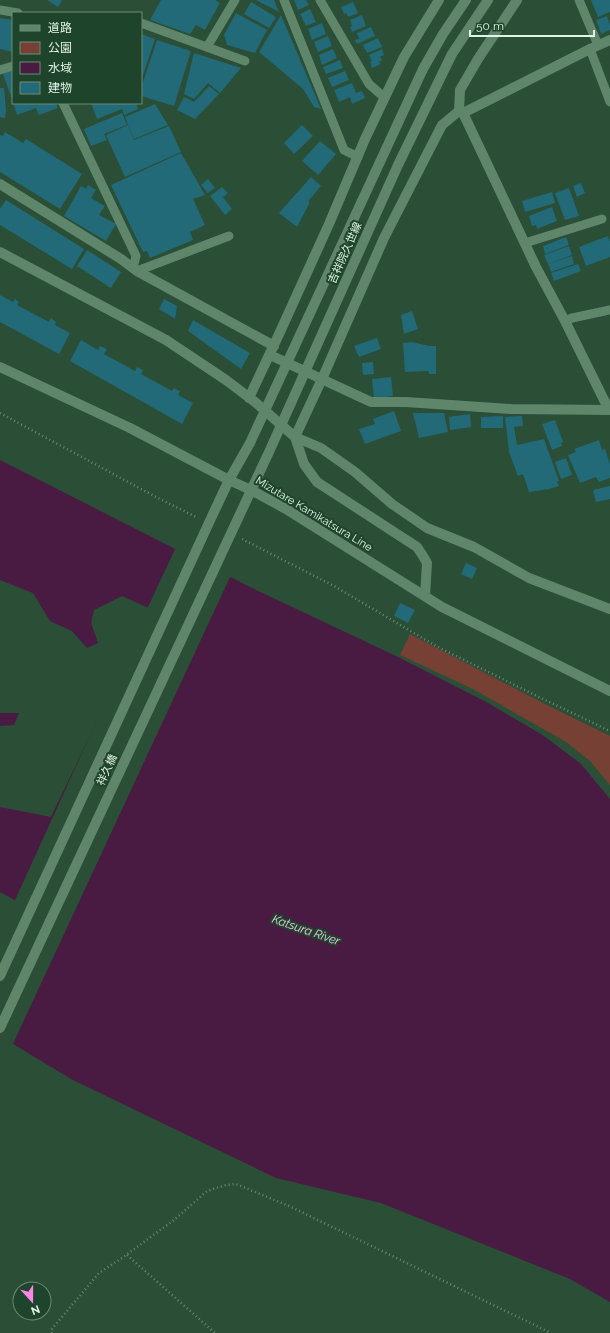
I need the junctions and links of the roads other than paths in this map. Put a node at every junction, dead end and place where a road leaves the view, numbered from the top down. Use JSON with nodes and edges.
{"nodes":[{"id":1,"x":234,"y":0,"type":"edge"},
{"id":2,"x":284,"y":0,"type":"edge"},
{"id":3,"x":320,"y":0,"type":"edge"},
{"id":4,"x":439,"y":0,"type":"edge"},
{"id":5,"x":466,"y":0,"type":"edge"},
{"id":6,"x":488,"y":0,"type":"edge"},
{"id":7,"x":517,"y":0,"type":"edge"},
{"id":8,"x":579,"y":0,"type":"edge"},
{"id":9,"x":0,"y":10,"type":"edge"},
{"id":10,"x":12,"y":12,"type":"edge"},
{"id":11,"x":142,"y":23,"type":"edge"},
{"id":12,"x":610,"y":40,"type":"edge"},
{"id":13,"x":207,"y":47,"type":"junction"},
{"id":14,"x":594,"y":47,"type":"junction"},
{"id":15,"x":245,"y":61,"type":"dead end"},
{"id":16,"x":12,"y":66,"type":"edge"},
{"id":17,"x":0,"y":70,"type":"edge"},
{"id":18,"x":384,"y":98,"type":"junction"},
{"id":19,"x":610,"y":102,"type":"edge"},
{"id":20,"x":64,"y":104,"type":"edge"},
{"id":21,"x":461,"y":112,"type":"junction"},
{"id":22,"x":358,"y":156,"type":"junction"},
{"id":23,"x":0,"y":184,"type":"edge"},
{"id":24,"x":602,"y":219,"type":"dead end"},
{"id":25,"x":229,"y":236,"type":"dead end"},
{"id":26,"x":525,"y":243,"type":"junction"},
{"id":27,"x":0,"y":252,"type":"edge"},
{"id":28,"x":135,"y":270,"type":"junction"},
{"id":29,"x":610,"y":310,"type":"edge"},
{"id":30,"x":565,"y":321,"type":"junction"},
{"id":31,"x":272,"y":351,"type":"junction"},
{"id":32,"x":0,"y":367,"type":"edge"},
{"id":33,"x":322,"y":379,"type":"junction"},
{"id":34,"x":249,"y":398,"type":"junction"},
{"id":35,"x":610,"y":411,"type":"edge"},
{"id":36,"x":295,"y":437,"type":"junction"},
{"id":37,"x":230,"y":480,"type":"junction"},
{"id":38,"x":251,"y":490,"type":"junction"},
{"id":39,"x":213,"y":514,"type":"joint"},
{"id":40,"x":236,"y":522,"type":"joint"},
{"id":41,"x":425,"y":596,"type":"junction"},
{"id":42,"x":610,"y":609,"type":"edge"},
{"id":43,"x":610,"y":691,"type":"edge"},
{"id":44,"x":0,"y":976,"type":"edge"},
{"id":45,"x":0,"y":1028,"type":"edge"}],
"edges":[{"from":1,"to":13,"type":"lane"},
{"from":2,"to":22,"type":"lane"},
{"from":3,"to":18,"type":"lane"},
{"from":4,"to":18,"type":"street"},
{"from":5,"to":37,"type":"street","name":"吉祥院久世線"},
{"from":6,"to":38,"type":"street","name":"吉祥院久世線"},
{"from":7,"to":21,"type":"street"},
{"from":8,"to":14,"type":"lane"},
{"from":9,"to":10,"type":"lane"},
{"from":11,"to":13,"type":"lane"},
{"from":12,"to":14,"type":"street"},
{"from":13,"to":15,"type":"lane"},
{"from":14,"to":19,"type":"lane"},
{"from":14,"to":21,"type":"street"},
{"from":16,"to":17,"type":"lane"},
{"from":18,"to":22,"type":"street"},
{"from":20,"to":28,"type":"lane"},
{"from":21,"to":26,"type":"street"},
{"from":21,"to":33,"type":"street"},
{"from":22,"to":31,"type":"street"},
{"from":23,"to":28,"type":"street"},
{"from":24,"to":26,"type":"lane"},
{"from":25,"to":28,"type":"lane"},
{"from":26,"to":30,"type":"street"},
{"from":27,"to":34,"type":"street"},
{"from":28,"to":31,"type":"street"},
{"from":29,"to":30,"type":"lane"},
{"from":30,"to":35,"type":"street"},
{"from":31,"to":33,"type":"street"},
{"from":31,"to":34,"type":"street"},
{"from":32,"to":37,"type":"street","name":"Mizutare Kamikatsura Line"},
{"from":33,"to":35,"type":"street"},
{"from":33,"to":36,"type":"street"},
{"from":34,"to":36,"type":"street"},
{"from":36,"to":41,"type":"street"},
{"from":36,"to":42,"type":"street"},
{"from":37,"to":38,"type":"street","name":"Mizutare Kamikatsura Line"},
{"from":37,"to":39,"type":"street","name":"吉祥院久世線"},
{"from":38,"to":40,"type":"street","name":"吉祥院久世線"},
{"from":38,"to":41,"type":"street","name":"Mizutare Kamikatsura Line"},
{"from":39,"to":44,"type":"street","name":"祥久橋"},
{"from":40,"to":45,"type":"street","name":"祥久橋"},
{"from":41,"to":43,"type":"street","name":"Mizutare Kamikatsura Line"}]}
